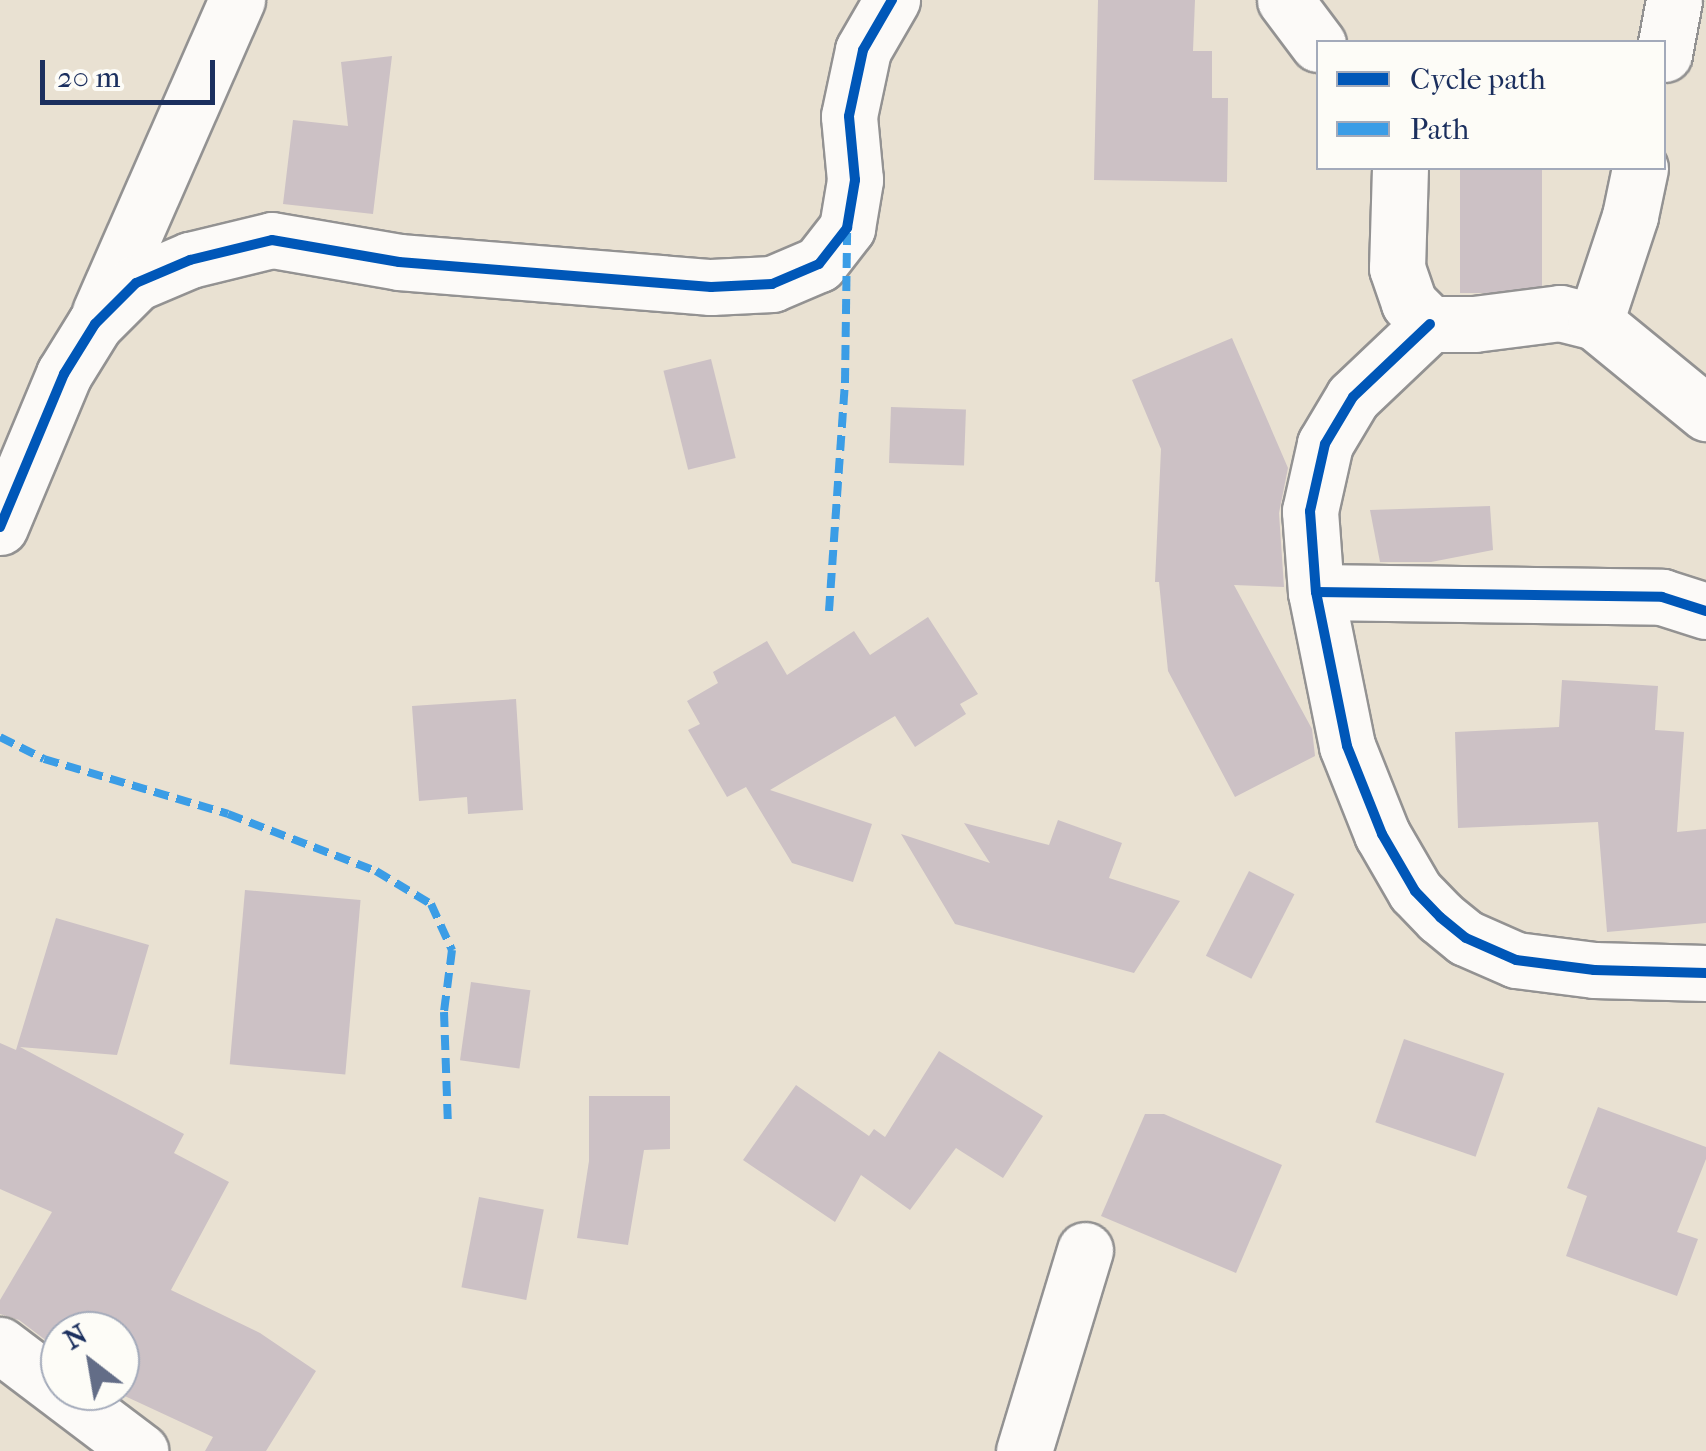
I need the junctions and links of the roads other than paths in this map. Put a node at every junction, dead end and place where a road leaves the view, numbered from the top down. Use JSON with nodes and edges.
{"nodes":[{"id":1,"x":237,"y":0,"type":"edge"},
{"id":2,"x":892,"y":0,"type":"edge"},
{"id":3,"x":1285,"y":0,"type":"edge"},
{"id":4,"x":1674,"y":0,"type":"edge"},
{"id":5,"x":1316,"y":41,"type":"edge"},
{"id":6,"x":1666,"y":43,"type":"edge"},
{"id":7,"x":1400,"y":170,"type":"edge"},
{"id":8,"x":1640,"y":170,"type":"edge"},
{"id":9,"x":1595,"y":322,"type":"junction"},
{"id":10,"x":95,"y":324,"type":"junction"},
{"id":11,"x":1430,"y":324,"type":"junction"},
{"id":12,"x":1706,"y":413,"type":"edge"},
{"id":13,"x":0,"y":527,"type":"edge"},
{"id":14,"x":1316,"y":592,"type":"junction"},
{"id":15,"x":1706,"y":611,"type":"edge"},
{"id":16,"x":1706,"y":973,"type":"edge"},
{"id":17,"x":1085,"y":1250,"type":"dead end"},
{"id":18,"x":0,"y":1345,"type":"edge"},
{"id":19,"x":140,"y":1451,"type":"edge"},
{"id":20,"x":1024,"y":1451,"type":"edge"}],
"edges":[{"from":1,"to":10,"type":"street"},
{"from":2,"to":10,"type":"street"},
{"from":3,"to":5,"type":"street"},
{"from":4,"to":6,"type":"street"},
{"from":7,"to":11,"type":"street"},
{"from":8,"to":9,"type":"street"},
{"from":9,"to":11,"type":"street"},
{"from":9,"to":12,"type":"street"},
{"from":10,"to":13,"type":"street"},
{"from":11,"to":14,"type":"street"},
{"from":14,"to":15,"type":"street"},
{"from":14,"to":16,"type":"street"},
{"from":17,"to":20,"type":"street"},
{"from":18,"to":19,"type":"street"}]}
